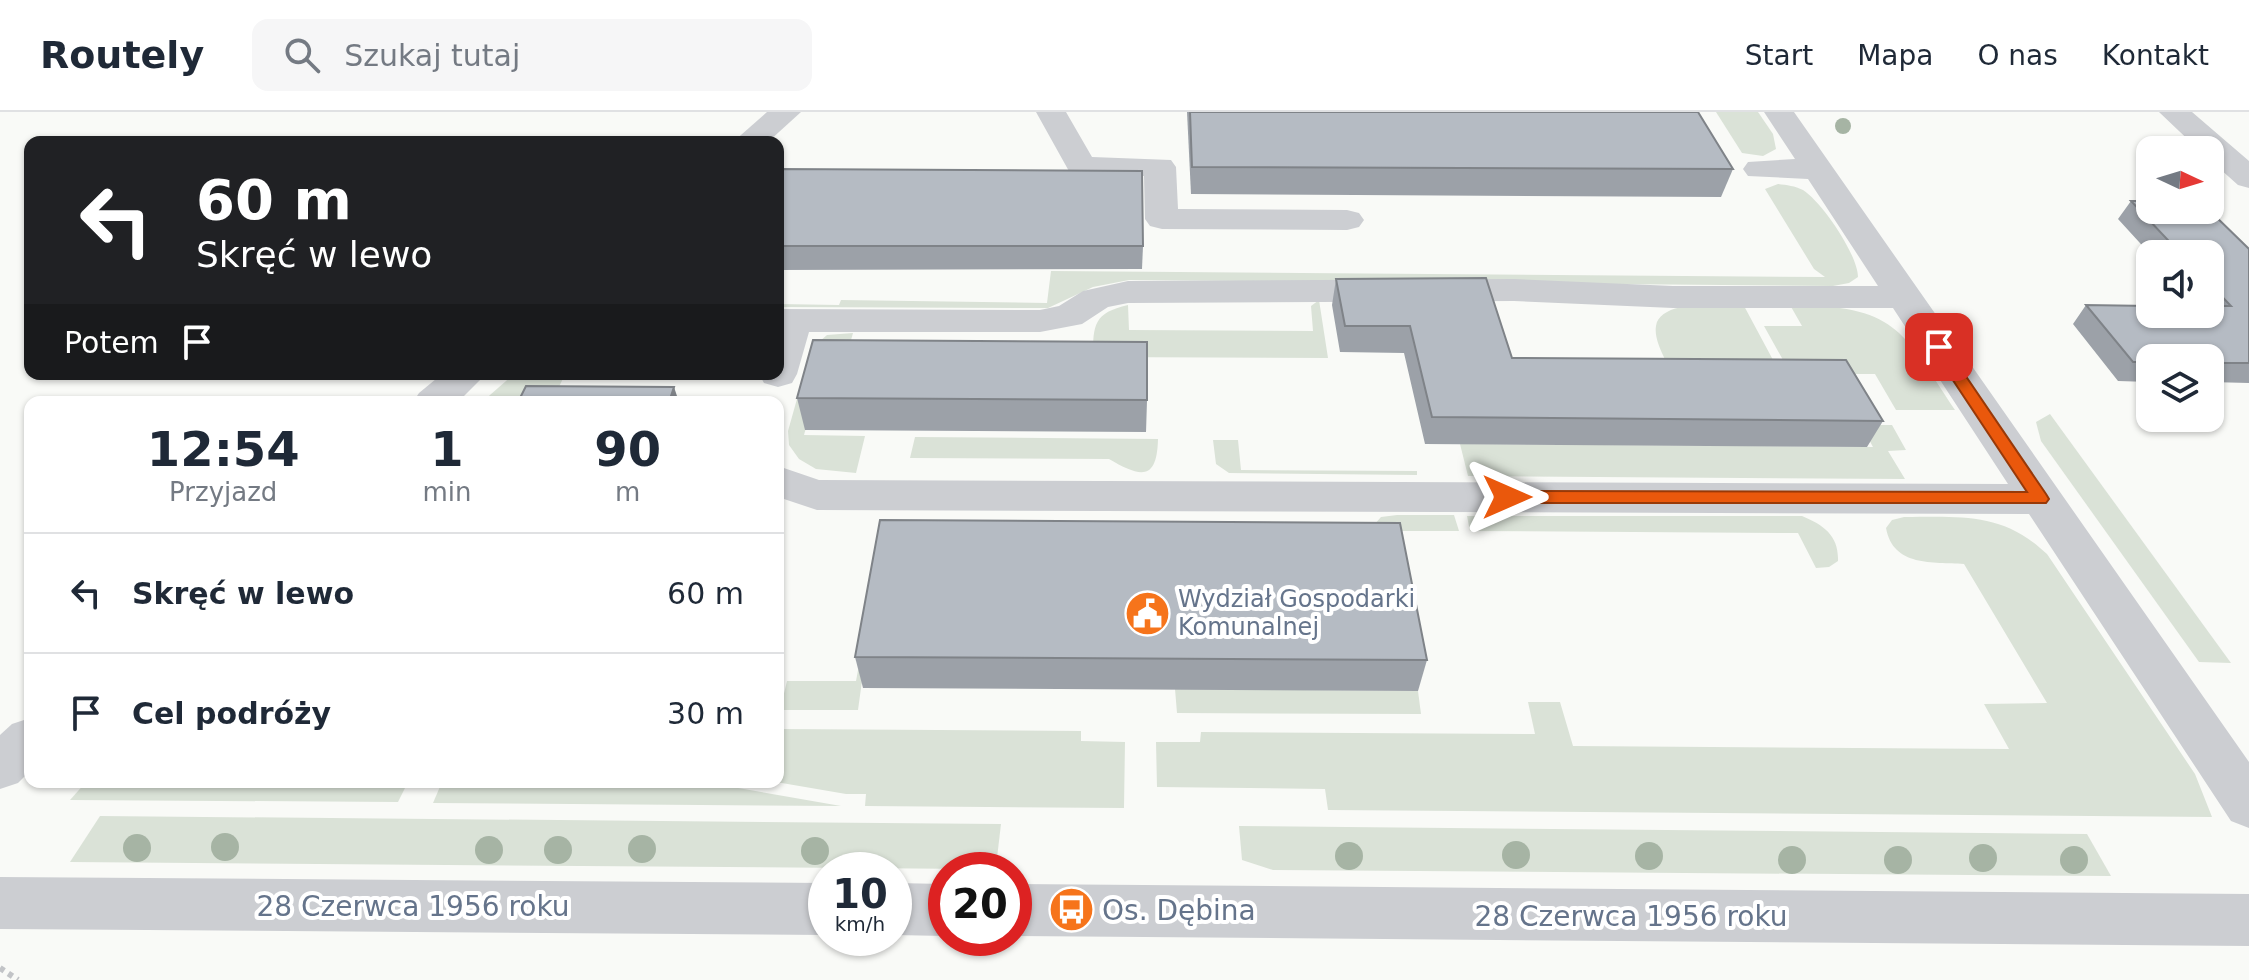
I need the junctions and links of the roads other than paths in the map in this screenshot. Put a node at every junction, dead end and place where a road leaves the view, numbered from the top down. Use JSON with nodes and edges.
{"nodes":[{"id":1,"x":786,"y":112,"type":"edge"},
{"id":2,"x":1051,"y":112,"type":"edge"},
{"id":3,"x":1779,"y":112,"type":"edge"},
{"id":4,"x":2174,"y":112,"type":"edge"},
{"id":5,"x":756,"y":136,"type":"edge"},
{"id":6,"x":1759,"y":169,"type":"dead end"},
{"id":7,"x":1817,"y":169,"type":"junction"},
{"id":8,"x":2249,"y":178,"type":"edge"},
{"id":9,"x":1347,"y":220,"type":"dead end"},
{"id":10,"x":1905,"y":297,"type":"junction"},
{"id":11,"x":786,"y":320,"type":"edge"},
{"id":12,"x":460,"y":380,"type":"edge"},
{"id":13,"x":440,"y":396,"type":"edge"},
{"id":14,"x":784,"y":483,"type":"edge"},
{"id":15,"x":2040,"y":499,"type":"junction"},
{"id":16,"x":24,"y":745,"type":"edge"},
{"id":17,"x":0,"y":767,"type":"edge"},
{"id":18,"x":2249,"y":805,"type":"edge"},
{"id":19,"x":0,"y":903,"type":"edge"},
{"id":20,"x":808,"y":909,"type":"edge"},
{"id":21,"x":1032,"y":910,"type":"edge"},
{"id":22,"x":2249,"y":920,"type":"edge"}],
"edges":[{"from":1,"to":5,"type":"street"},
{"from":2,"to":9,"type":"street"},
{"from":3,"to":7,"type":"street"},
{"from":4,"to":8,"type":"street"},
{"from":6,"to":7,"type":"street"},
{"from":7,"to":10,"type":"street"},
{"from":10,"to":11,"type":"street"},
{"from":10,"to":15,"type":"street"},
{"from":12,"to":13,"type":"street"},
{"from":14,"to":15,"type":"street"},
{"from":15,"to":18,"type":"street"},
{"from":16,"to":17,"type":"street"},
{"from":19,"to":20,"type":"street","name":"28 Czerwca 1956 roku"},
{"from":21,"to":22,"type":"street","name":"28 Czerwca 1956 roku"}]}
